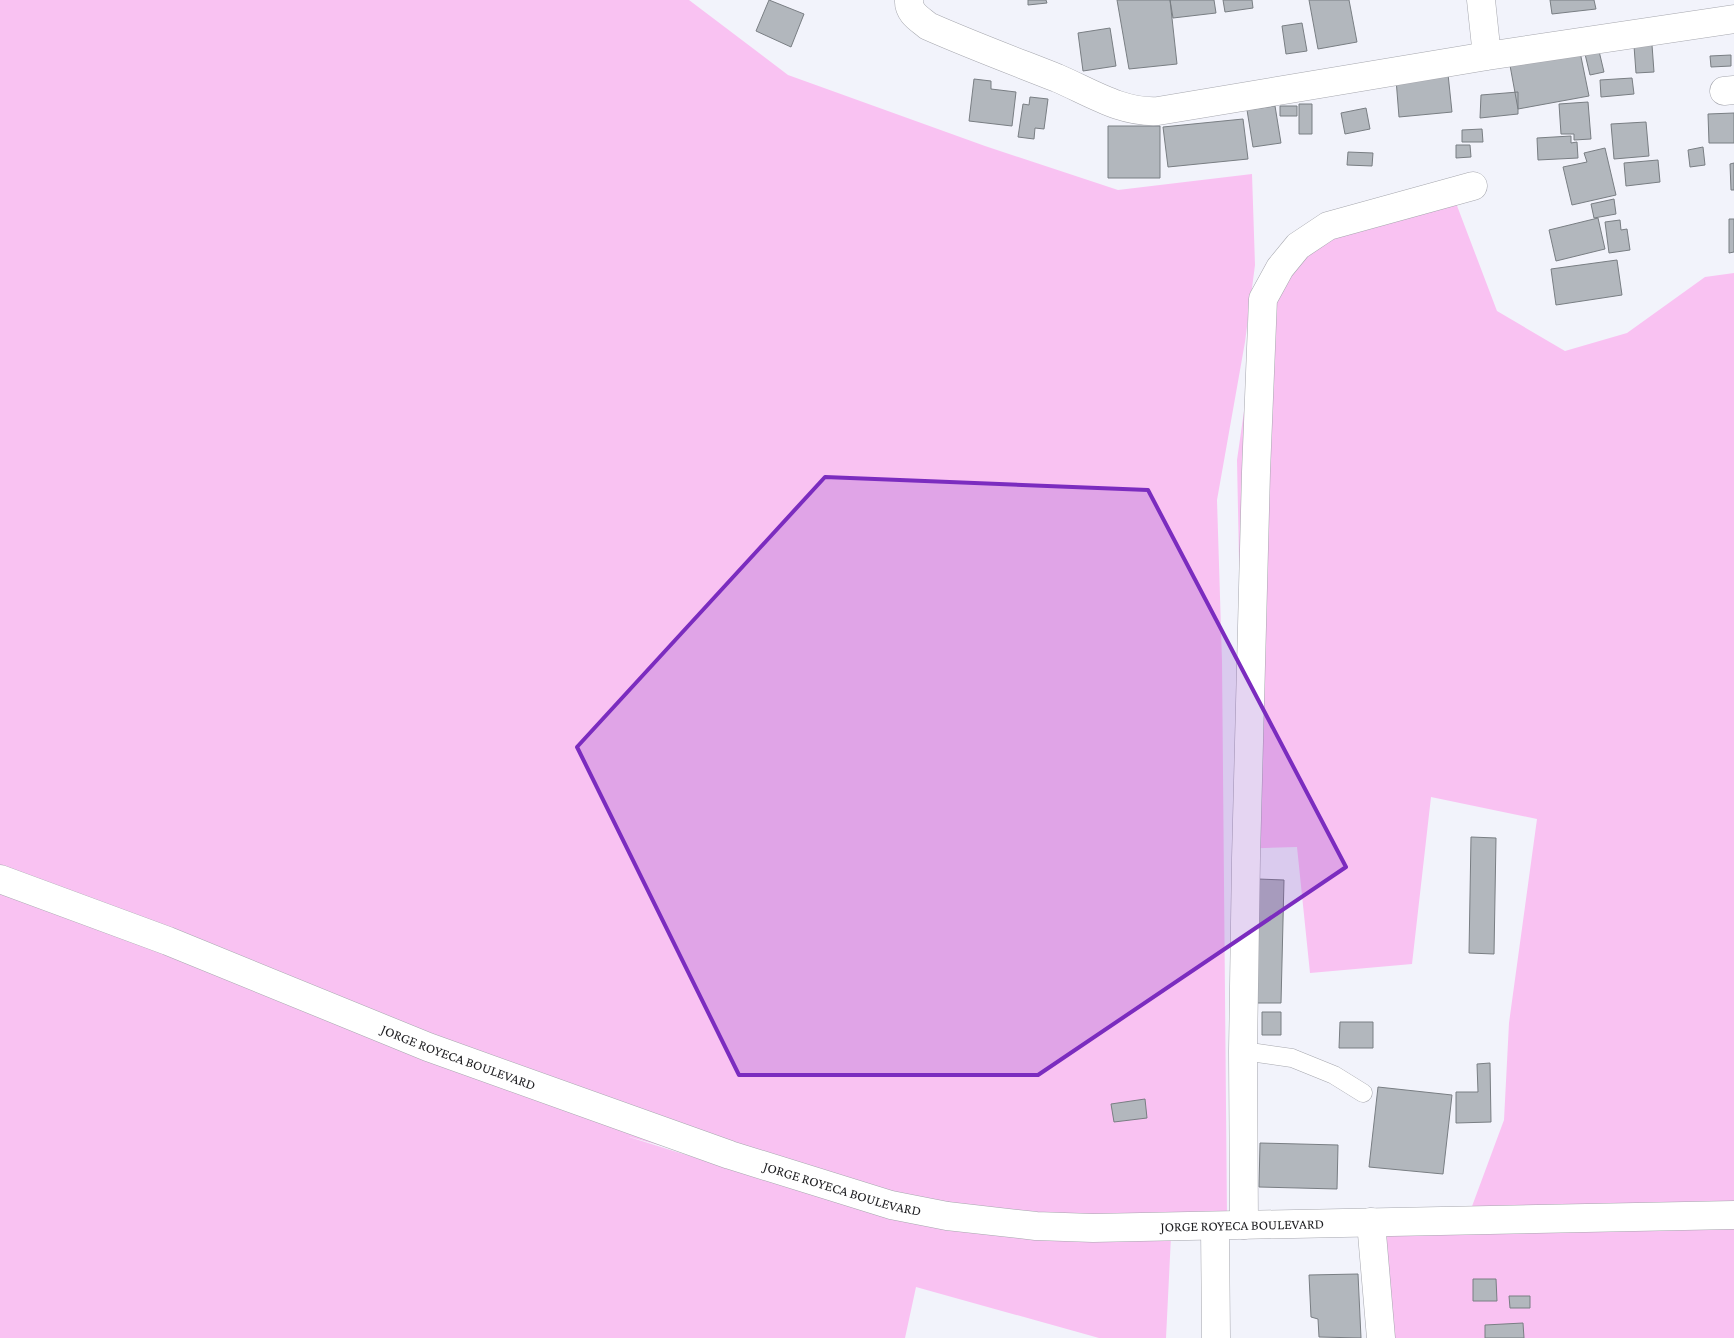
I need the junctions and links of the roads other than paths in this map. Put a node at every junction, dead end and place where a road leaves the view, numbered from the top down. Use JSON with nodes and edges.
{"nodes":[{"id":1,"x":909,"y":0,"type":"edge"},
{"id":2,"x":1481,"y":0,"type":"edge"},
{"id":3,"x":1734,"y":19,"type":"edge"},
{"id":4,"x":1488,"y":56,"type":"junction"},
{"id":5,"x":1473,"y":186,"type":"dead end"},
{"id":6,"x":0,"y":879,"type":"edge"},
{"id":7,"x":1243,"y":1051,"type":"junction"},
{"id":8,"x":1363,"y":1093,"type":"dead end"},
{"id":9,"x":1734,"y":1215,"type":"edge"},
{"id":10,"x":1371,"y":1222,"type":"junction"},
{"id":11,"x":1214,"y":1226,"type":"junction"},
{"id":12,"x":1244,"y":1226,"type":"junction"},
{"id":13,"x":1216,"y":1338,"type":"edge"},
{"id":14,"x":1381,"y":1338,"type":"edge"}],
"edges":[{"from":1,"to":4,"type":"street"},
{"from":2,"to":4,"type":"street"},
{"from":3,"to":4,"type":"street"},
{"from":5,"to":7,"type":"street"},
{"from":6,"to":11,"type":"street","name":"JORGE ROYECA BOULEVARD"},
{"from":7,"to":8,"type":"lane"},
{"from":7,"to":12,"type":"street"},
{"from":9,"to":10,"type":"street","name":"JORGE ROYECA BOULEVARD"},
{"from":10,"to":12,"type":"street","name":"JORGE ROYECA BOULEVARD"},
{"from":10,"to":14,"type":"street"},
{"from":11,"to":12,"type":"street","name":"JORGE ROYECA BOULEVARD"},
{"from":11,"to":13,"type":"street"}]}
